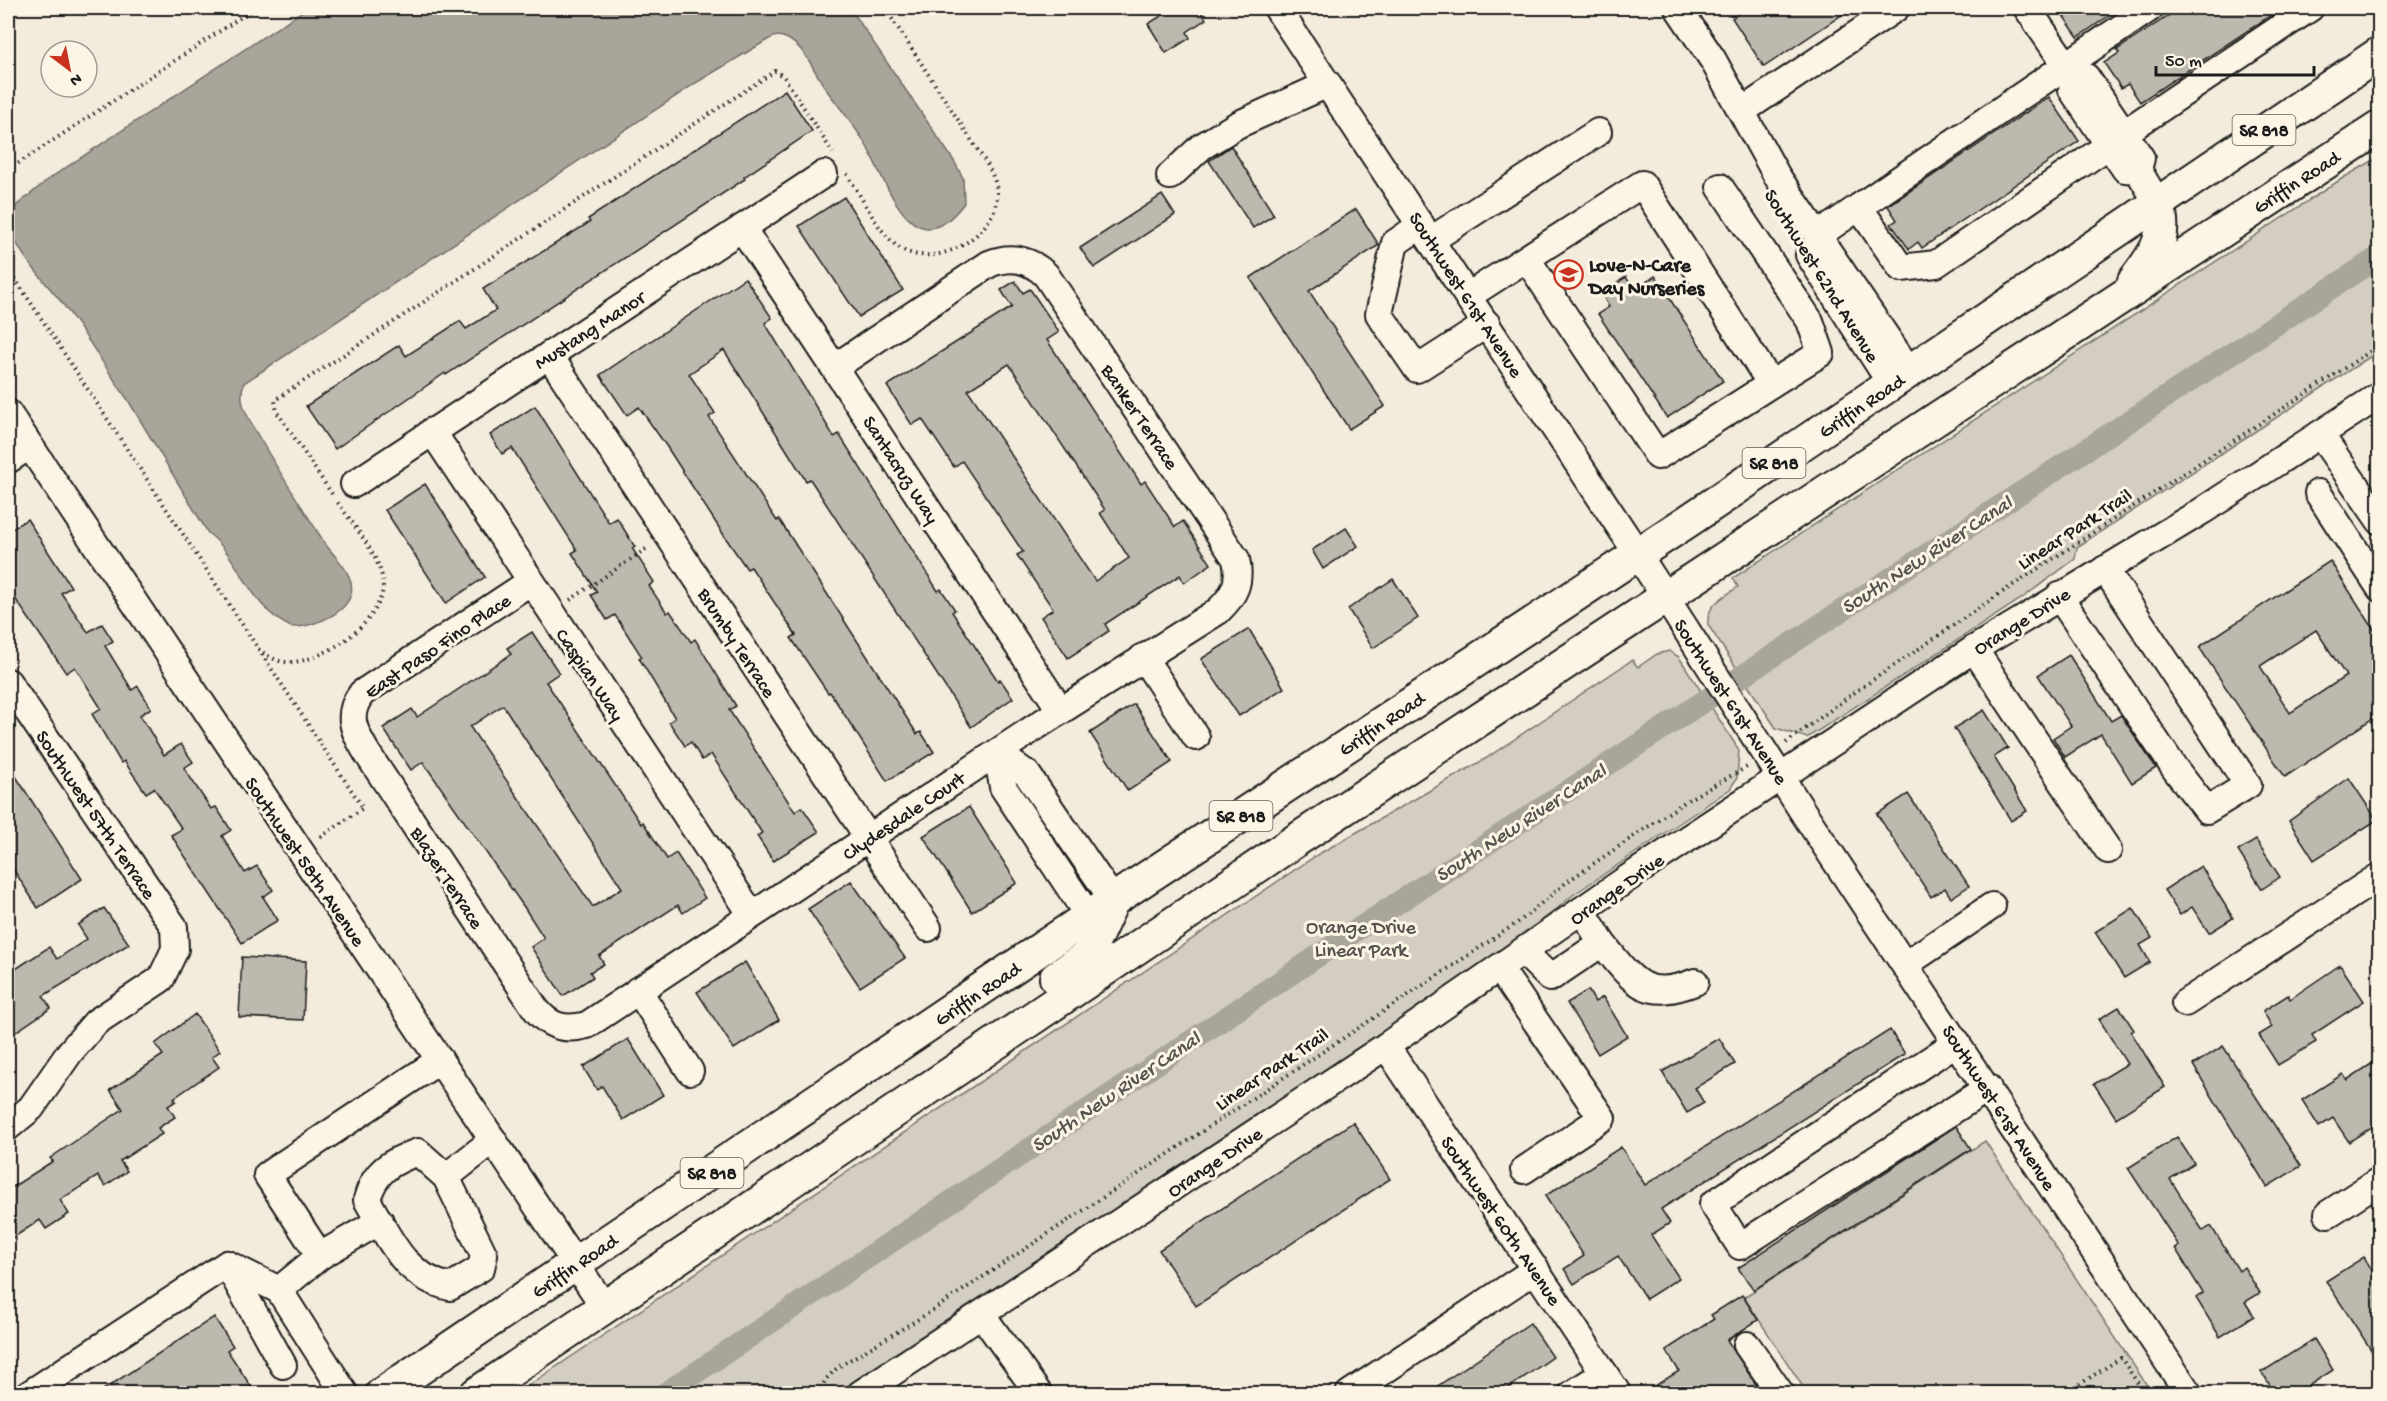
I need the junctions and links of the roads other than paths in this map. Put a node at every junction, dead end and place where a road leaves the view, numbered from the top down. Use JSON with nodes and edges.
{"nodes":[{"id":1,"x":1277,"y":8,"type":"edge"},
{"id":2,"x":1896,"y":8,"type":"edge"},
{"id":3,"x":2027,"y":8,"type":"edge"},
{"id":4,"x":2310,"y":8,"type":"edge"},
{"id":5,"x":1686,"y":10,"type":"edge"},
{"id":6,"x":2135,"y":12,"type":"edge"},
{"id":7,"x":2379,"y":52,"type":"edge"},
{"id":8,"x":2070,"y":70,"type":"junction"},
{"id":9,"x":1328,"y":84,"type":"junction"},
{"id":10,"x":1742,"y":111,"type":"junction"},
{"id":11,"x":2379,"y":127,"type":"edge"},
{"id":12,"x":1598,"y":132,"type":"dead end"},
{"id":13,"x":2116,"y":139,"type":"junction"},
{"id":14,"x":1771,"y":164,"type":"junction"},
{"id":15,"x":824,"y":174,"type":"dead end"},
{"id":16,"x":1170,"y":176,"type":"dead end"},
{"id":17,"x":1720,"y":187,"type":"dead end"},
{"id":18,"x":2157,"y":202,"type":"junction"},
{"id":19,"x":1859,"y":207,"type":"junction"},
{"id":20,"x":742,"y":228,"type":"junction"},
{"id":21,"x":1426,"y":232,"type":"junction"},
{"id":22,"x":1816,"y":236,"type":"junction"},
{"id":23,"x":1527,"y":260,"type":"junction"},
{"id":24,"x":1468,"y":296,"type":"junction"},
{"id":25,"x":2123,"y":296,"type":"junction"},
{"id":26,"x":1487,"y":324,"type":"junction"},
{"id":27,"x":549,"y":355,"type":"junction"},
{"id":28,"x":835,"y":367,"type":"junction"},
{"id":29,"x":1900,"y":378,"type":"junction"},
{"id":30,"x":1771,"y":384,"type":"junction"},
{"id":31,"x":2379,"y":395,"type":"edge"},
{"id":32,"x":8,"y":413,"type":"edge"},
{"id":33,"x":432,"y":431,"type":"junction"},
{"id":34,"x":2320,"y":434,"type":"junction"},
{"id":35,"x":29,"y":446,"type":"junction"},
{"id":36,"x":8,"y":460,"type":"edge"},
{"id":37,"x":354,"y":484,"type":"dead end"},
{"id":38,"x":2371,"y":492,"type":"edge"},
{"id":39,"x":2318,"y":493,"type":"dead end"},
{"id":40,"x":2379,"y":521,"type":"edge"},
{"id":41,"x":1637,"y":554,"type":"junction"},
{"id":42,"x":2105,"y":569,"type":"junction"},
{"id":43,"x":530,"y":582,"type":"junction"},
{"id":44,"x":2378,"y":584,"type":"edge"},
{"id":45,"x":1236,"y":589,"type":"joint"},
{"id":46,"x":2059,"y":596,"type":"junction"},
{"id":47,"x":1665,"y":598,"type":"junction"},
{"id":48,"x":1974,"y":649,"type":"junction"},
{"id":49,"x":1143,"y":657,"type":"junction"},
{"id":50,"x":8,"y":682,"type":"edge"},
{"id":51,"x":1061,"y":711,"type":"junction"},
{"id":52,"x":351,"y":714,"type":"joint"},
{"id":53,"x":1196,"y":737,"type":"dead end"},
{"id":54,"x":997,"y":753,"type":"junction"},
{"id":55,"x":1781,"y":777,"type":"junction"},
{"id":56,"x":868,"y":839,"type":"junction"},
{"id":57,"x":2108,"y":850,"type":"dead end"},
{"id":58,"x":2379,"y":876,"type":"edge"},
{"id":59,"x":1992,"y":906,"type":"dead end"},
{"id":60,"x":1101,"y":909,"type":"junction"},
{"id":61,"x":1582,"y":910,"type":"junction"},
{"id":62,"x":752,"y":915,"type":"junction"},
{"id":63,"x":928,"y":928,"type":"dead end"},
{"id":64,"x":1602,"y":943,"type":"junction"},
{"id":65,"x":1524,"y":952,"type":"junction"},
{"id":66,"x":1906,"y":964,"type":"junction"},
{"id":67,"x":1500,"y":969,"type":"junction"},
{"id":68,"x":1695,"y":982,"type":"dead end"},
{"id":69,"x":638,"y":990,"type":"junction"},
{"id":70,"x":2185,"y":1003,"type":"dead end"},
{"id":71,"x":562,"y":1028,"type":"joint"},
{"id":72,"x":1957,"y":1042,"type":"junction"},
{"id":73,"x":1386,"y":1046,"type":"junction"},
{"id":74,"x":440,"y":1060,"type":"junction"},
{"id":75,"x":690,"y":1071,"type":"dead end"},
{"id":76,"x":1988,"y":1088,"type":"junction"},
{"id":77,"x":906,"y":1102,"type":"junction"},
{"id":78,"x":8,"y":1127,"type":"edge"},
{"id":79,"x":493,"y":1140,"type":"junction"},
{"id":80,"x":1524,"y":1170,"type":"dead end"},
{"id":81,"x":446,"y":1178,"type":"junction"},
{"id":82,"x":2379,"y":1180,"type":"edge"},
{"id":83,"x":2328,"y":1214,"type":"dead end"},
{"id":84,"x":380,"y":1221,"type":"junction"},
{"id":85,"x":320,"y":1256,"type":"junction"},
{"id":86,"x":227,"y":1263,"type":"junction"},
{"id":87,"x":576,"y":1265,"type":"junction"},
{"id":88,"x":1536,"y":1269,"type":"junction"},
{"id":89,"x":279,"y":1290,"type":"junction"},
{"id":90,"x":605,"y":1308,"type":"junction"},
{"id":91,"x":982,"y":1315,"type":"junction"},
{"id":92,"x":1747,"y":1345,"type":"dead end"},
{"id":93,"x":283,"y":1365,"type":"dead end"},
{"id":94,"x":1611,"y":1383,"type":"edge"},
{"id":95,"x":29,"y":1394,"type":"edge"},
{"id":96,"x":345,"y":1394,"type":"edge"},
{"id":97,"x":382,"y":1394,"type":"edge"},
{"id":98,"x":476,"y":1394,"type":"edge"},
{"id":99,"x":860,"y":1394,"type":"edge"},
{"id":100,"x":1039,"y":1394,"type":"edge"},
{"id":101,"x":1349,"y":1394,"type":"edge"},
{"id":102,"x":1572,"y":1394,"type":"edge"},
{"id":103,"x":1781,"y":1394,"type":"edge"},
{"id":104,"x":2188,"y":1394,"type":"edge"}],
"edges":[{"from":1,"to":9,"type":"street","name":"Southwest 61st Avenue"},
{"from":2,"to":10,"type":"street"},
{"from":3,"to":8,"type":"street"},
{"from":4,"to":13,"type":"street"},
{"from":5,"to":10,"type":"street","name":"Southwest 62nd Avenue"},
{"from":6,"to":8,"type":"street"},
{"from":7,"to":18,"type":"main road","name":"Griffin Road","number":"SR 818"},
{"from":8,"to":13,"type":"street"},
{"from":8,"to":19,"type":"street"},
{"from":9,"to":16,"type":"street"},
{"from":9,"to":21,"type":"street","name":"Southwest 61st Avenue"},
{"from":10,"to":14,"type":"street","name":"Southwest 62nd Avenue"},
{"from":11,"to":25,"type":"main road","name":"Griffin Road","number":"SR 818"},
{"from":12,"to":21,"type":"street"},
{"from":13,"to":18,"type":"street"},
{"from":13,"to":19,"type":"street"},
{"from":14,"to":22,"type":"street","name":"Southwest 62nd Avenue"},
{"from":14,"to":29,"type":"street","name":"Southwest 62nd Avenue"},
{"from":15,"to":20,"type":"street","name":"Mustang Manor"},
{"from":17,"to":30,"type":"street"},
{"from":18,"to":25,"type":"main road"},
{"from":18,"to":29,"type":"main road","name":"Griffin Road","number":"SR 818"},
{"from":19,"to":22,"type":"street"},
{"from":20,"to":27,"type":"street","name":"Mustang Manor"},
{"from":20,"to":28,"type":"street","name":"Santacruz Way"},
{"from":21,"to":24,"type":"street","name":"Southwest 61st Avenue"},
{"from":21,"to":26,"type":"street"},
{"from":22,"to":29,"type":"street","name":"Southwest 62nd Avenue"},
{"from":23,"to":24,"type":"street"},
{"from":23,"to":30,"type":"street"},
{"from":23,"to":30,"type":"street"},
{"from":24,"to":26,"type":"street","name":"Southwest 61st Avenue"},
{"from":25,"to":47,"type":"main road","name":"Griffin Road","number":"SR 818"},
{"from":26,"to":41,"type":"street","name":"Southwest 61st Avenue"},
{"from":27,"to":33,"type":"street","name":"Mustang Manor"},
{"from":27,"to":56,"type":"street","name":"Brumby Terrace"},
{"from":28,"to":45,"type":"street","name":"Banker Terrace"},
{"from":28,"to":51,"type":"street","name":"Santacruz Way"},
{"from":29,"to":41,"type":"main road","name":"Griffin Road","number":"SR 818"},
{"from":31,"to":34,"type":"street","name":"Orange Drive"},
{"from":32,"to":35,"type":"street","name":"Southwest 58th Avenue"},
{"from":33,"to":37,"type":"street","name":"Mustang Manor"},
{"from":33,"to":43,"type":"street","name":"Caspian Way"},
{"from":34,"to":38,"type":"street"},
{"from":34,"to":42,"type":"street","name":"Orange Drive"},
{"from":35,"to":36,"type":"street"},
{"from":35,"to":74,"type":"street","name":"Southwest 58th Avenue"},
{"from":38,"to":40,"type":"street"},
{"from":39,"to":44,"type":"street"},
{"from":41,"to":47,"type":"street","name":"Southwest 61st Avenue"},
{"from":41,"to":60,"type":"main road","name":"Griffin Road","number":"SR 818"},
{"from":42,"to":46,"type":"street","name":"Orange Drive"},
{"from":42,"to":46,"type":"street"},
{"from":43,"to":52,"type":"street","name":"East Paso Fino Place"},
{"from":43,"to":62,"type":"street","name":"Caspian Way"},
{"from":45,"to":49,"type":"street","name":"Clydesdale Court"},
{"from":46,"to":48,"type":"street","name":"Orange Drive"},
{"from":47,"to":55,"type":"street","name":"Southwest 61st Avenue"},
{"from":47,"to":77,"type":"main road","name":"Griffin Road","number":"SR 818"},
{"from":48,"to":55,"type":"street","name":"Orange Drive"},
{"from":48,"to":57,"type":"street"},
{"from":49,"to":51,"type":"street","name":"Clydesdale Court"},
{"from":49,"to":53,"type":"street"},
{"from":50,"to":78,"type":"street","name":"Southwest 57th Terrace"},
{"from":51,"to":54,"type":"street","name":"Clydesdale Court"},
{"from":52,"to":71,"type":"street","name":"Blazer Terrace"},
{"from":54,"to":56,"type":"street","name":"Clydesdale Court"},
{"from":54,"to":60,"type":"street"},
{"from":55,"to":61,"type":"street","name":"Orange Drive"},
{"from":55,"to":66,"type":"street","name":"Southwest 61st Avenue"},
{"from":56,"to":62,"type":"street","name":"Clydesdale Court"},
{"from":56,"to":63,"type":"street","name":"Brumby Terrace"},
{"from":58,"to":70,"type":"street"},
{"from":59,"to":66,"type":"street"},
{"from":60,"to":77,"type":"main road"},
{"from":60,"to":87,"type":"main road","name":"Griffin Road","number":"SR 818"},
{"from":61,"to":64,"type":"street"},
{"from":61,"to":65,"type":"street","name":"Orange Drive"},
{"from":62,"to":69,"type":"street","name":"Clydesdale Court"},
{"from":64,"to":65,"type":"street"},
{"from":64,"to":68,"type":"street"},
{"from":65,"to":67,"type":"street","name":"Orange Drive"},
{"from":66,"to":72,"type":"street","name":"Southwest 61st Avenue"},
{"from":67,"to":73,"type":"street","name":"Orange Drive"},
{"from":67,"to":80,"type":"street"},
{"from":69,"to":71,"type":"street","name":"Clydesdale Court"},
{"from":69,"to":75,"type":"street"},
{"from":72,"to":76,"type":"street","name":"Southwest 61st Avenue"},
{"from":72,"to":76,"type":"street"},
{"from":73,"to":88,"type":"street","name":"Southwest 60th Avenue"},
{"from":73,"to":91,"type":"street","name":"Orange Drive"},
{"from":74,"to":79,"type":"street","name":"Southwest 58th Avenue"},
{"from":74,"to":85,"type":"street"},
{"from":76,"to":104,"type":"street","name":"Southwest 61st Avenue"},
{"from":77,"to":90,"type":"main road","name":"Griffin Road","number":"SR 818"},
{"from":79,"to":81,"type":"street"},
{"from":79,"to":87,"type":"street","name":"Southwest 58th Avenue"},
{"from":81,"to":84,"type":"street"},
{"from":81,"to":84,"type":"street"},
{"from":82,"to":83,"type":"street"},
{"from":84,"to":85,"type":"street"},
{"from":85,"to":89,"type":"street"},
{"from":86,"to":89,"type":"street"},
{"from":86,"to":93,"type":"street"},
{"from":86,"to":95,"type":"street"},
{"from":87,"to":90,"type":"street","name":"Southwest 58th Avenue"},
{"from":87,"to":97,"type":"main road","name":"Griffin Road","number":"SR 818"},
{"from":88,"to":94,"type":"street","name":"Southwest 60th Avenue"},
{"from":88,"to":101,"type":"street"},
{"from":89,"to":96,"type":"street"},
{"from":90,"to":98,"type":"main road","name":"Griffin Road","number":"SR 818"},
{"from":91,"to":99,"type":"street","name":"Orange Drive"},
{"from":91,"to":100,"type":"street"},
{"from":92,"to":103,"type":"street"},
{"from":94,"to":102,"type":"street"}]}
